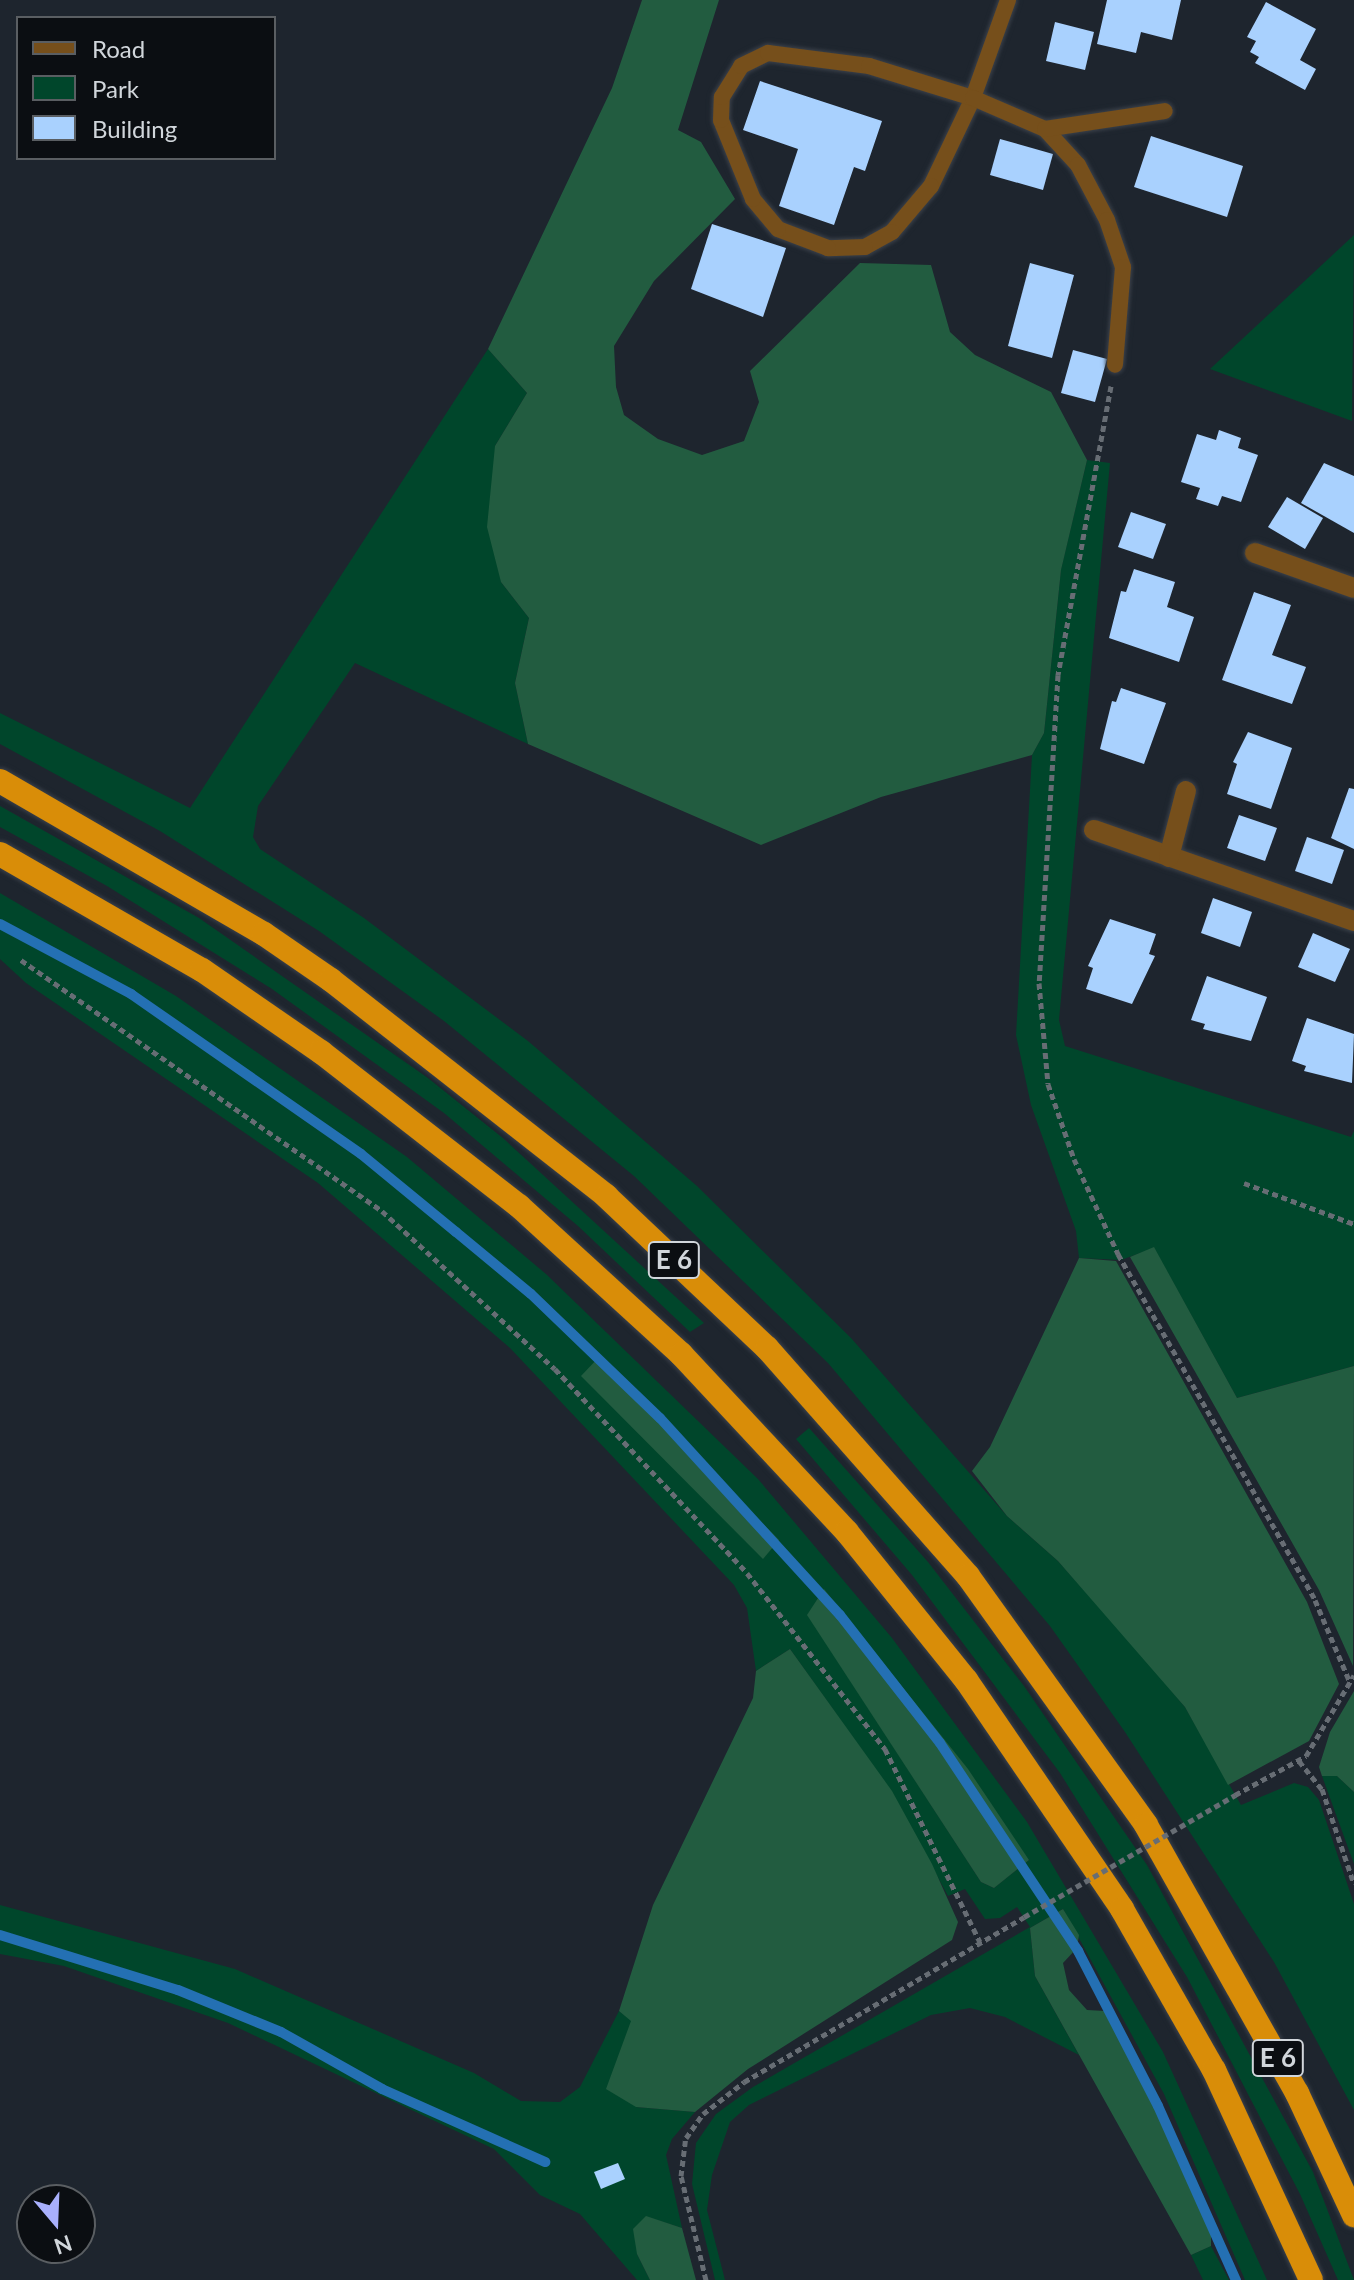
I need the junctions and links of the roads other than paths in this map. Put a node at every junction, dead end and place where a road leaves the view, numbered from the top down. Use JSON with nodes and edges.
{"nodes":[{"id":1,"x":1008,"y":0,"type":"edge"},
{"id":2,"x":973,"y":98,"type":"junction"},
{"id":3,"x":1165,"y":111,"type":"dead end"},
{"id":4,"x":1045,"y":129,"type":"junction"},
{"id":5,"x":1115,"y":365,"type":"road end"},
{"id":6,"x":1255,"y":553,"type":"dead end"},
{"id":7,"x":1354,"y":588,"type":"edge"},
{"id":8,"x":0,"y":781,"type":"edge"},
{"id":9,"x":1186,"y":791,"type":"dead end"},
{"id":10,"x":1094,"y":830,"type":"dead end"},
{"id":11,"x":0,"y":854,"type":"edge"},
{"id":12,"x":1169,"y":857,"type":"junction"},
{"id":13,"x":1354,"y":921,"type":"edge"},
{"id":14,"x":1354,"y":2215,"type":"edge"},
{"id":15,"x":1311,"y":2280,"type":"edge"}],
"edges":[{"from":1,"to":2,"type":"lane"},
{"from":2,"to":2,"type":"lane"},
{"from":2,"to":4,"type":"lane"},
{"from":3,"to":4,"type":"lane"},
{"from":4,"to":5,"type":"lane"},
{"from":6,"to":7,"type":"street"},
{"from":8,"to":14,"type":"highway","number":"E 6"},
{"from":9,"to":12,"type":"street"},
{"from":10,"to":12,"type":"street"},
{"from":11,"to":15,"type":"highway","number":"E 6"},
{"from":12,"to":13,"type":"street"}]}
